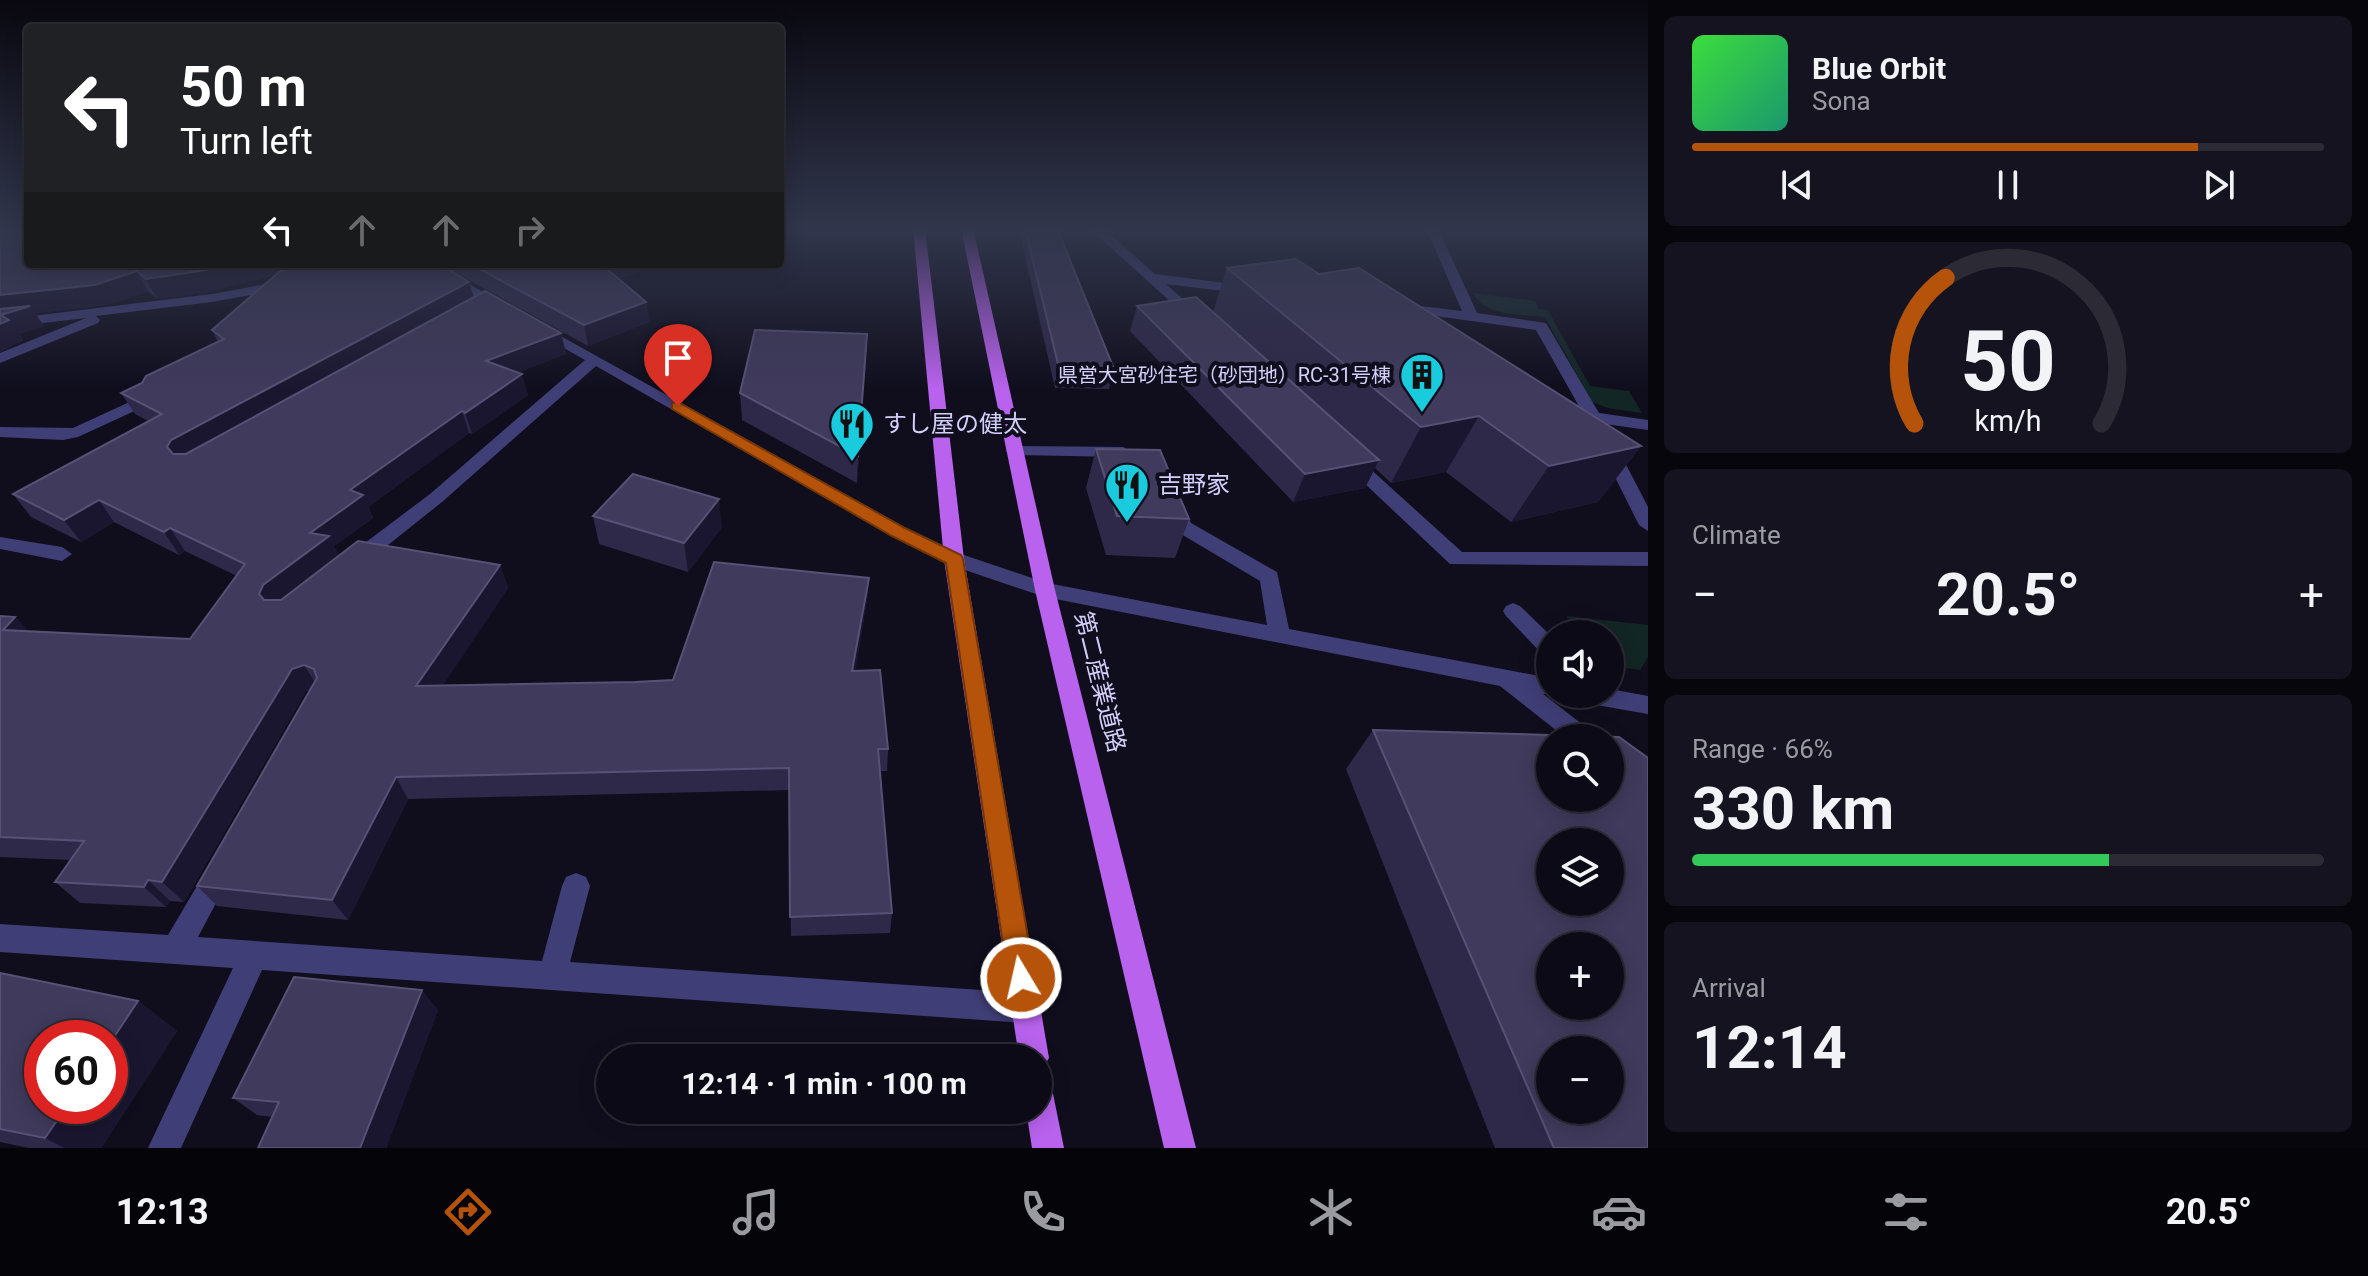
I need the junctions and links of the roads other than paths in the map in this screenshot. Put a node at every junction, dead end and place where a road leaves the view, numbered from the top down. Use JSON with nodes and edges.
{"nodes":[{"id":1,"x":451,"y":282,"type":"edge"},
{"id":2,"x":925,"y":282,"type":"edge"},
{"id":3,"x":979,"y":282,"type":"edge"},
{"id":4,"x":1158,"y":282,"type":"edge"},
{"id":5,"x":1183,"y":282,"type":"edge"},
{"id":6,"x":1456,"y":282,"type":"edge"},
{"id":7,"x":1260,"y":291,"type":"edge"},
{"id":8,"x":260,"y":305,"type":"edge"},
{"id":9,"x":1381,"y":306,"type":"edge"},
{"id":10,"x":116,"y":311,"type":"junction"},
{"id":11,"x":1472,"y":317,"type":"junction"},
{"id":12,"x":0,"y":324,"type":"edge"},
{"id":13,"x":1212,"y":332,"type":"edge"},
{"id":14,"x":0,"y":358,"type":"edge"},
{"id":15,"x":595,"y":359,"type":"junction"},
{"id":16,"x":161,"y":381,"type":"edge"},
{"id":17,"x":1593,"y":417,"type":"junction"},
{"id":18,"x":1648,"y":425,"type":"edge"},
{"id":19,"x":0,"y":432,"type":"edge"},
{"id":20,"x":1015,"y":451,"type":"junction"},
{"id":21,"x":1341,"y":451,"type":"edge"},
{"id":22,"x":1143,"y":458,"type":"edge"},
{"id":23,"x":1166,"y":482,"type":"edge"},
{"id":24,"x":1648,"y":525,"type":"edge"},
{"id":25,"x":0,"y":543,"type":"edge"},
{"id":26,"x":62,"y":554,"type":"dead end"},
{"id":27,"x":954,"y":559,"type":"junction"},
{"id":28,"x":1648,"y":559,"type":"edge"},
{"id":29,"x":335,"y":576,"type":"edge"},
{"id":30,"x":1045,"y":590,"type":"junction"},
{"id":31,"x":1513,"y":611,"type":"dead end"},
{"id":32,"x":1536,"y":634,"type":"edge"},
{"id":33,"x":1279,"y":635,"type":"junction"},
{"id":34,"x":1505,"y":678,"type":"junction"},
{"id":35,"x":1536,"y":684,"type":"edge"},
{"id":36,"x":1624,"y":701,"type":"edge"},
{"id":37,"x":1648,"y":705,"type":"edge"},
{"id":38,"x":1565,"y":724,"type":"edge"},
{"id":39,"x":228,"y":858,"type":"edge"},
{"id":40,"x":576,"y":886,"type":"dead end"},
{"id":41,"x":0,"y":938,"type":"edge"},
{"id":42,"x":175,"y":950,"type":"junction"},
{"id":43,"x":254,"y":955,"type":"junction"},
{"id":44,"x":552,"y":976,"type":"junction"},
{"id":45,"x":1026,"y":1008,"type":"junction"},
{"id":46,"x":1032,"y":1044,"type":"edge"},
{"id":47,"x":1044,"y":1124,"type":"edge"},
{"id":48,"x":164,"y":1148,"type":"edge"},
{"id":49,"x":1048,"y":1148,"type":"edge"},
{"id":50,"x":1180,"y":1148,"type":"edge"}],
"edges":[{"from":1,"to":15,"type":"street"},
{"from":2,"to":27,"type":"main road"},
{"from":3,"to":20,"type":"main road","name":"第二産業道路"},
{"from":4,"to":13,"type":"street"},
{"from":5,"to":7,"type":"street"},
{"from":6,"to":11,"type":"street"},
{"from":8,"to":10,"type":"street"},
{"from":9,"to":11,"type":"street"},
{"from":10,"to":12,"type":"street"},
{"from":10,"to":14,"type":"street"},
{"from":11,"to":17,"type":"street"},
{"from":15,"to":27,"type":"street"},
{"from":15,"to":29,"type":"street"},
{"from":16,"to":19,"type":"street"},
{"from":17,"to":18,"type":"street"},
{"from":17,"to":24,"type":"street"},
{"from":20,"to":22,"type":"street"},
{"from":20,"to":30,"type":"main road","name":"第二産業道路"},
{"from":21,"to":28,"type":"street"},
{"from":23,"to":33,"type":"street"},
{"from":25,"to":26,"type":"street"},
{"from":27,"to":30,"type":"street"},
{"from":27,"to":45,"type":"main road"},
{"from":30,"to":33,"type":"street"},
{"from":30,"to":50,"type":"main road","name":"第二産業道路"},
{"from":31,"to":32,"type":"street"},
{"from":33,"to":34,"type":"street"},
{"from":34,"to":35,"type":"street"},
{"from":34,"to":38,"type":"street"},
{"from":36,"to":37,"type":"street"},
{"from":39,"to":42,"type":"street"},
{"from":40,"to":44,"type":"street"},
{"from":41,"to":42,"type":"street"},
{"from":42,"to":43,"type":"street"},
{"from":43,"to":44,"type":"street"},
{"from":43,"to":48,"type":"street"},
{"from":44,"to":45,"type":"street"},
{"from":45,"to":46,"type":"main road"},
{"from":47,"to":49,"type":"main road"}]}
